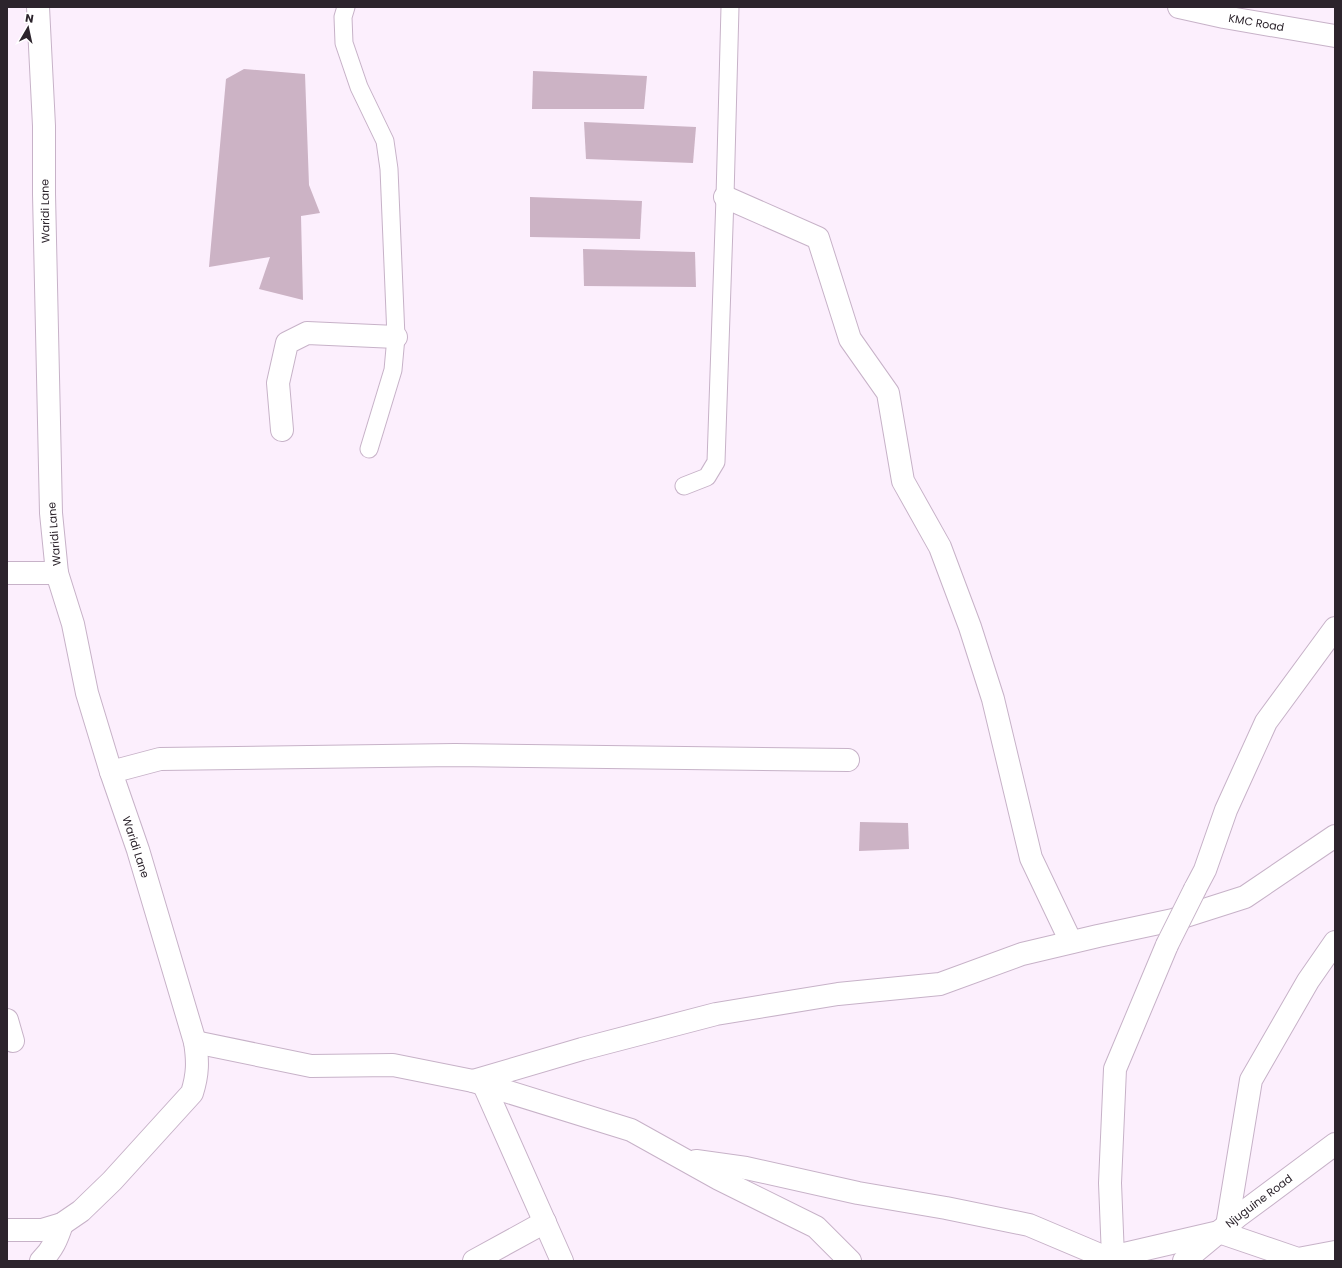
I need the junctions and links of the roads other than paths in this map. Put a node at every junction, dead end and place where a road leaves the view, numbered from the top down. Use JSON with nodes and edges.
{"nodes":[{"id":1,"x":38,"y":7,"type":"edge"},
{"id":2,"x":346,"y":7,"type":"edge"},
{"id":3,"x":730,"y":7,"type":"edge"},
{"id":4,"x":1179,"y":7,"type":"edge"},
{"id":5,"x":1335,"y":36,"type":"edge"},
{"id":6,"x":725,"y":197,"type":"junction"},
{"id":7,"x":396,"y":337,"type":"junction"},
{"id":8,"x":282,"y":430,"type":"dead end"},
{"id":9,"x":369,"y":449,"type":"dead end"},
{"id":10,"x":684,"y":486,"type":"dead end"},
{"id":11,"x":57,"y":572,"type":"junction"},
{"id":12,"x":7,"y":573,"type":"edge"},
{"id":13,"x":1335,"y":628,"type":"edge"},
{"id":14,"x":848,"y":760,"type":"dead end"},
{"id":15,"x":111,"y":772,"type":"junction"},
{"id":16,"x":1335,"y":836,"type":"edge"},
{"id":17,"x":1072,"y":942,"type":"junction"},
{"id":18,"x":1335,"y":942,"type":"edge"},
{"id":19,"x":7,"y":1020,"type":"edge"},
{"id":20,"x":12,"y":1041,"type":"dead end"},
{"id":21,"x":195,"y":1042,"type":"junction"},
{"id":22,"x":478,"y":1082,"type":"junction"},
{"id":23,"x":1335,"y":1144,"type":"edge"},
{"id":24,"x":686,"y":1160,"type":"junction"},
{"id":25,"x":545,"y":1222,"type":"junction"},
{"id":26,"x":62,"y":1224,"type":"junction"},
{"id":27,"x":7,"y":1230,"type":"edge"},
{"id":28,"x":1226,"y":1232,"type":"junction"},
{"id":29,"x":1335,"y":1252,"type":"edge"},
{"id":30,"x":1113,"y":1257,"type":"junction"},
{"id":31,"x":41,"y":1261,"type":"edge"},
{"id":32,"x":474,"y":1261,"type":"edge"},
{"id":33,"x":562,"y":1261,"type":"edge"},
{"id":34,"x":850,"y":1261,"type":"edge"},
{"id":35,"x":1184,"y":1261,"type":"edge"},
{"id":36,"x":1264,"y":1261,"type":"edge"}],
"edges":[{"from":1,"to":11,"type":"street","name":"Waridi Lane"},
{"from":2,"to":7,"type":"lane"},
{"from":3,"to":6,"type":"lane"},
{"from":4,"to":5,"type":"street","name":"KMC Road"},
{"from":6,"to":10,"type":"lane"},
{"from":6,"to":17,"type":"street"},
{"from":7,"to":8,"type":"street"},
{"from":7,"to":9,"type":"lane"},
{"from":11,"to":12,"type":"street"},
{"from":11,"to":15,"type":"street","name":"Waridi Lane"},
{"from":13,"to":30,"type":"street","bridge":true},
{"from":14,"to":15,"type":"street"},
{"from":15,"to":21,"type":"street","name":"Waridi Lane"},
{"from":16,"to":17,"type":"street"},
{"from":17,"to":22,"type":"street"},
{"from":18,"to":28,"type":"street"},
{"from":19,"to":20,"type":"street"},
{"from":21,"to":22,"type":"street"},
{"from":21,"to":26,"type":"street","name":"Waridi Lane"},
{"from":22,"to":24,"type":"street"},
{"from":22,"to":25,"type":"street"},
{"from":23,"to":28,"type":"street","name":"Njuguine Road"},
{"from":24,"to":30,"type":"street"},
{"from":24,"to":34,"type":"street"},
{"from":25,"to":32,"type":"street"},
{"from":25,"to":33,"type":"street"},
{"from":26,"to":27,"type":"street","name":"Waridi Lane"},
{"from":26,"to":31,"type":"street"},
{"from":28,"to":29,"type":"street"},
{"from":28,"to":30,"type":"street"},
{"from":28,"to":35,"type":"street","name":"Njuguine Road"},
{"from":28,"to":36,"type":"street"}]}
